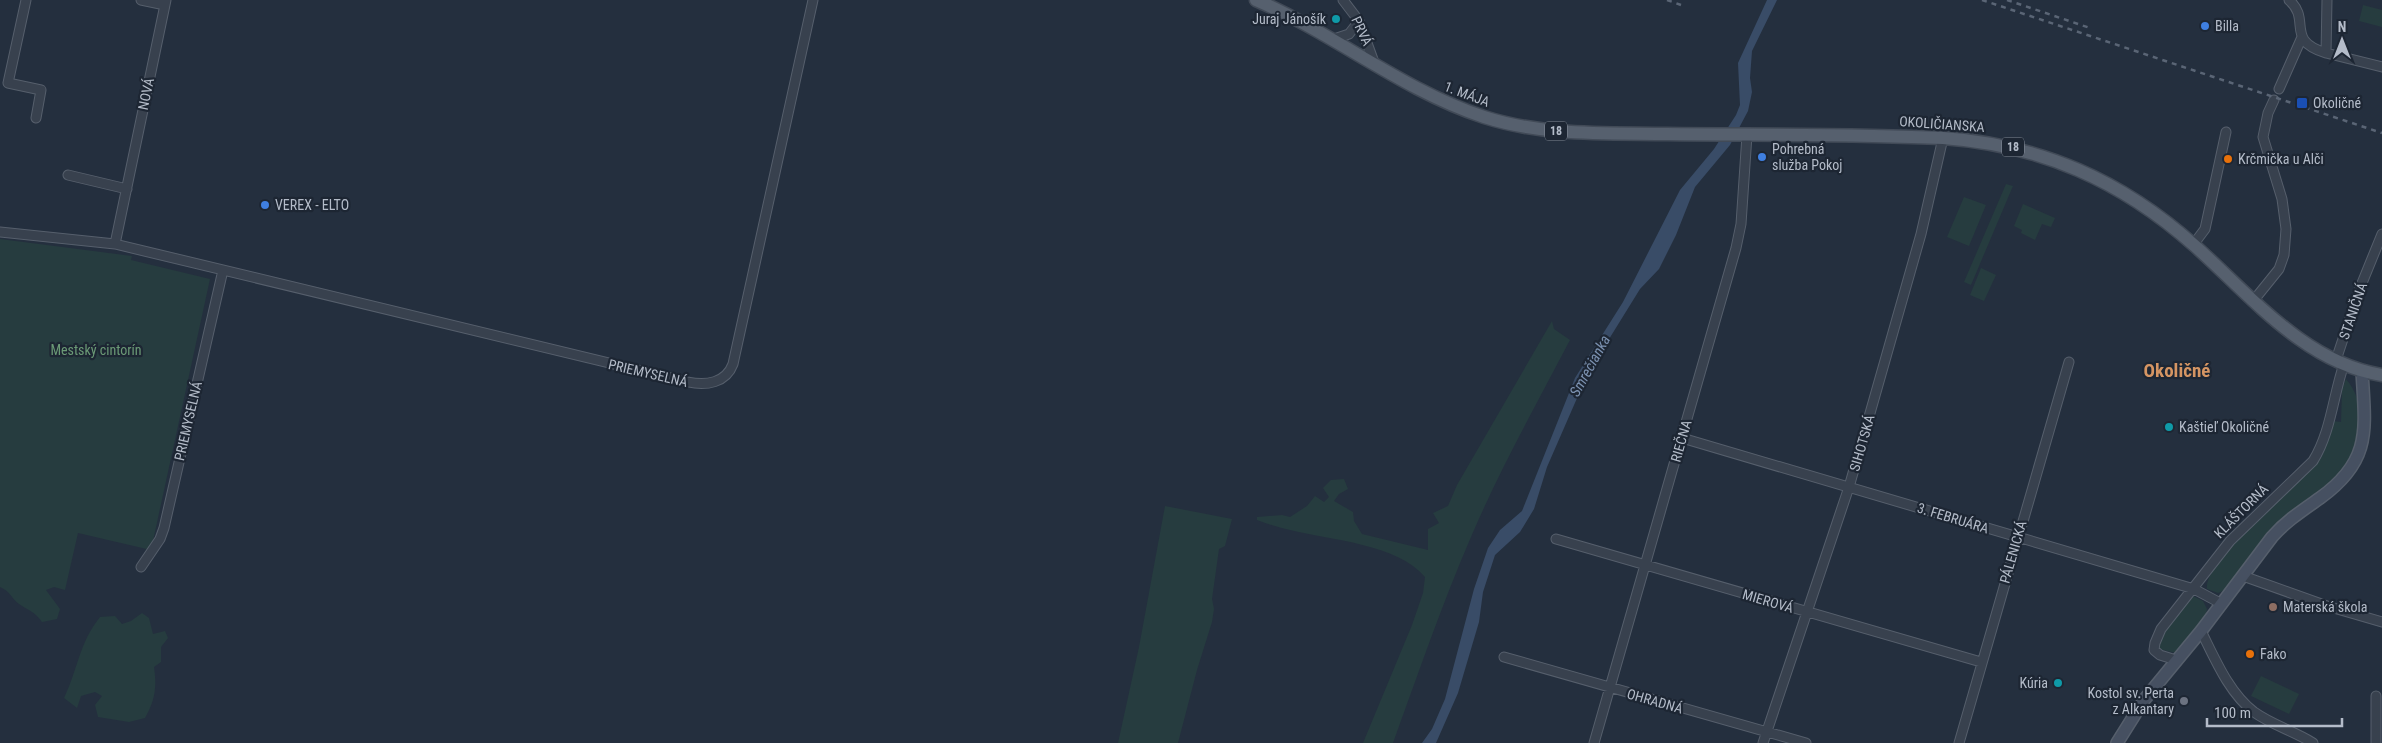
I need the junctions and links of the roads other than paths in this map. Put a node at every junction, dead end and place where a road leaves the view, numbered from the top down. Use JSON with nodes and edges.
{"nodes":[{"id":1,"x":26,"y":0,"type":"edge"},
{"id":2,"x":141,"y":0,"type":"edge"},
{"id":3,"x":813,"y":0,"type":"edge"},
{"id":4,"x":1256,"y":0,"type":"edge"},
{"id":5,"x":1343,"y":0,"type":"edge"},
{"id":6,"x":2289,"y":0,"type":"edge"},
{"id":7,"x":2327,"y":0,"type":"edge"},
{"id":8,"x":165,"y":3,"type":"edge"},
{"id":9,"x":1359,"y":21,"type":"junction"},
{"id":10,"x":2302,"y":37,"type":"junction"},
{"id":11,"x":1334,"y":39,"type":"junction"},
{"id":12,"x":2326,"y":54,"type":"junction"},
{"id":13,"x":1375,"y":65,"type":"junction"},
{"id":14,"x":2382,"y":67,"type":"edge"},
{"id":15,"x":2279,"y":89,"type":"dead end"},
{"id":16,"x":2274,"y":100,"type":"dead end"},
{"id":17,"x":36,"y":118,"type":"dead end"},
{"id":18,"x":2226,"y":132,"type":"dead end"},
{"id":19,"x":1691,"y":135,"type":"joint"},
{"id":20,"x":1744,"y":135,"type":"junction"},
{"id":21,"x":1943,"y":138,"type":"junction"},
{"id":22,"x":68,"y":176,"type":"dead end"},
{"id":23,"x":126,"y":189,"type":"junction"},
{"id":24,"x":0,"y":232,"type":"edge"},
{"id":25,"x":2382,"y":234,"type":"edge"},
{"id":26,"x":115,"y":244,"type":"junction"},
{"id":27,"x":2193,"y":245,"type":"junction"},
{"id":28,"x":223,"y":270,"type":"junction"},
{"id":29,"x":2254,"y":300,"type":"junction"},
{"id":30,"x":2069,"y":362,"type":"dead end"},
{"id":31,"x":2340,"y":362,"type":"junction"},
{"id":32,"x":2362,"y":371,"type":"junction"},
{"id":33,"x":2382,"y":376,"type":"edge"},
{"id":34,"x":1682,"y":438,"type":"junction"},
{"id":35,"x":1849,"y":487,"type":"junction"},
{"id":36,"x":2017,"y":537,"type":"junction"},
{"id":37,"x":1556,"y":539,"type":"dead end"},
{"id":38,"x":1645,"y":565,"type":"junction"},
{"id":39,"x":142,"y":567,"type":"dead end"},
{"id":40,"x":2243,"y":576,"type":"junction"},
{"id":41,"x":2194,"y":589,"type":"junction"},
{"id":42,"x":2222,"y":604,"type":"junction"},
{"id":43,"x":1806,"y":612,"type":"junction"},
{"id":44,"x":2382,"y":622,"type":"edge"},
{"id":45,"x":2201,"y":631,"type":"junction"},
{"id":46,"x":1504,"y":657,"type":"dead end"},
{"id":47,"x":2176,"y":660,"type":"junction"},
{"id":48,"x":1981,"y":662,"type":"junction"},
{"id":49,"x":1610,"y":688,"type":"junction"},
{"id":50,"x":2376,"y":696,"type":"dead end"},
{"id":51,"x":1767,"y":732,"type":"junction"},
{"id":52,"x":2309,"y":740,"type":"edge"},
{"id":53,"x":1594,"y":743,"type":"edge"},
{"id":54,"x":1763,"y":743,"type":"edge"},
{"id":55,"x":1806,"y":743,"type":"edge"},
{"id":56,"x":1959,"y":743,"type":"edge"},
{"id":57,"x":2117,"y":743,"type":"edge"},
{"id":58,"x":2376,"y":743,"type":"edge"}],
"edges":[{"from":1,"to":17,"type":"street"},
{"from":2,"to":8,"type":"street"},
{"from":3,"to":28,"type":"street","name":"PRIEMYSELNÁ"},
{"from":4,"to":11,"type":"main road","name":"1. MÁJA","number":"18"},
{"from":5,"to":9,"type":"street","name":"PRVÁ"},
{"from":6,"to":10,"type":"street"},
{"from":7,"to":12,"type":"street"},
{"from":8,"to":23,"type":"street","name":"NOVÁ"},
{"from":9,"to":11,"type":"street"},
{"from":9,"to":13,"type":"street","name":"PRVÁ"},
{"from":10,"to":12,"type":"street"},
{"from":10,"to":15,"type":"street"},
{"from":11,"to":13,"type":"main road","name":"1. MÁJA","number":"18"},
{"from":12,"to":14,"type":"street"},
{"from":13,"to":19,"type":"main road","name":"1. MÁJA","number":"18"},
{"from":16,"to":29,"type":"street"},
{"from":18,"to":27,"type":"street"},
{"from":19,"to":20,"type":"main road","name":"OKOLIČIANSKA","number":"18"},
{"from":20,"to":21,"type":"main road","name":"OKOLIČIANSKA","number":"18"},
{"from":20,"to":34,"type":"street","name":"RIEČNA"},
{"from":21,"to":27,"type":"main road","name":"OKOLIČIANSKA","number":"18"},
{"from":21,"to":35,"type":"street","name":"SIHOTSKÁ"},
{"from":22,"to":23,"type":"street"},
{"from":23,"to":26,"type":"street","name":"NOVÁ"},
{"from":24,"to":26,"type":"street","name":"PRIEMYSELNÁ"},
{"from":25,"to":31,"type":"street","name":"STANIČNÁ"},
{"from":26,"to":28,"type":"street","name":"PRIEMYSELNÁ"},
{"from":27,"to":29,"type":"main road","name":"OKOLIČIANSKA","number":"18"},
{"from":28,"to":39,"type":"street","name":"PRIEMYSELNÁ"},
{"from":29,"to":31,"type":"main road","name":"OKOLIČIANSKA","number":"18"},
{"from":30,"to":36,"type":"street","name":"PÁLENICKÁ"},
{"from":31,"to":32,"type":"main road","name":"OKOLIČIANSKA","number":"18"},
{"from":31,"to":41,"type":"street","name":"KLÁŠTORNÁ"},
{"from":32,"to":33,"type":"main road","name":"OKOLIČIANSKA","number":"18"},
{"from":32,"to":40,"type":"street"},
{"from":34,"to":35,"type":"street","name":"3. FEBRUÁRA"},
{"from":34,"to":38,"type":"street","name":"RIEČNA"},
{"from":35,"to":36,"type":"street","name":"3. FEBRUÁRA"},
{"from":35,"to":43,"type":"street","name":"SIHOTSKÁ"},
{"from":36,"to":41,"type":"street","name":"3. FEBRUÁRA"},
{"from":36,"to":48,"type":"street","name":"PÁLENICKÁ"},
{"from":37,"to":38,"type":"street","name":"MIEROVÁ"},
{"from":38,"to":43,"type":"street","name":"MIEROVÁ"},
{"from":38,"to":49,"type":"street","name":"RIEČNA"},
{"from":40,"to":42,"type":"street"},
{"from":40,"to":44,"type":"street"},
{"from":41,"to":42,"type":"street","name":"3. FEBRUÁRA"},
{"from":41,"to":47,"type":"street","name":"KLÁŠTORNÁ"},
{"from":42,"to":45,"type":"street"},
{"from":43,"to":48,"type":"street","name":"MIEROVÁ"},
{"from":43,"to":51,"type":"street","name":"SIHOTSKÁ"},
{"from":45,"to":47,"type":"street"},
{"from":45,"to":52,"type":"street"},
{"from":46,"to":49,"type":"street","name":"OHRADNÁ"},
{"from":47,"to":57,"type":"street"},
{"from":48,"to":56,"type":"street","name":"PÁLENICKÁ"},
{"from":49,"to":51,"type":"street","name":"OHRADNÁ"},
{"from":49,"to":53,"type":"street","name":"RIEČNA"},
{"from":50,"to":58,"type":"street"},
{"from":51,"to":54,"type":"street","name":"SIHOTSKÁ"},
{"from":51,"to":55,"type":"street","name":"OHRADNÁ"}]}
